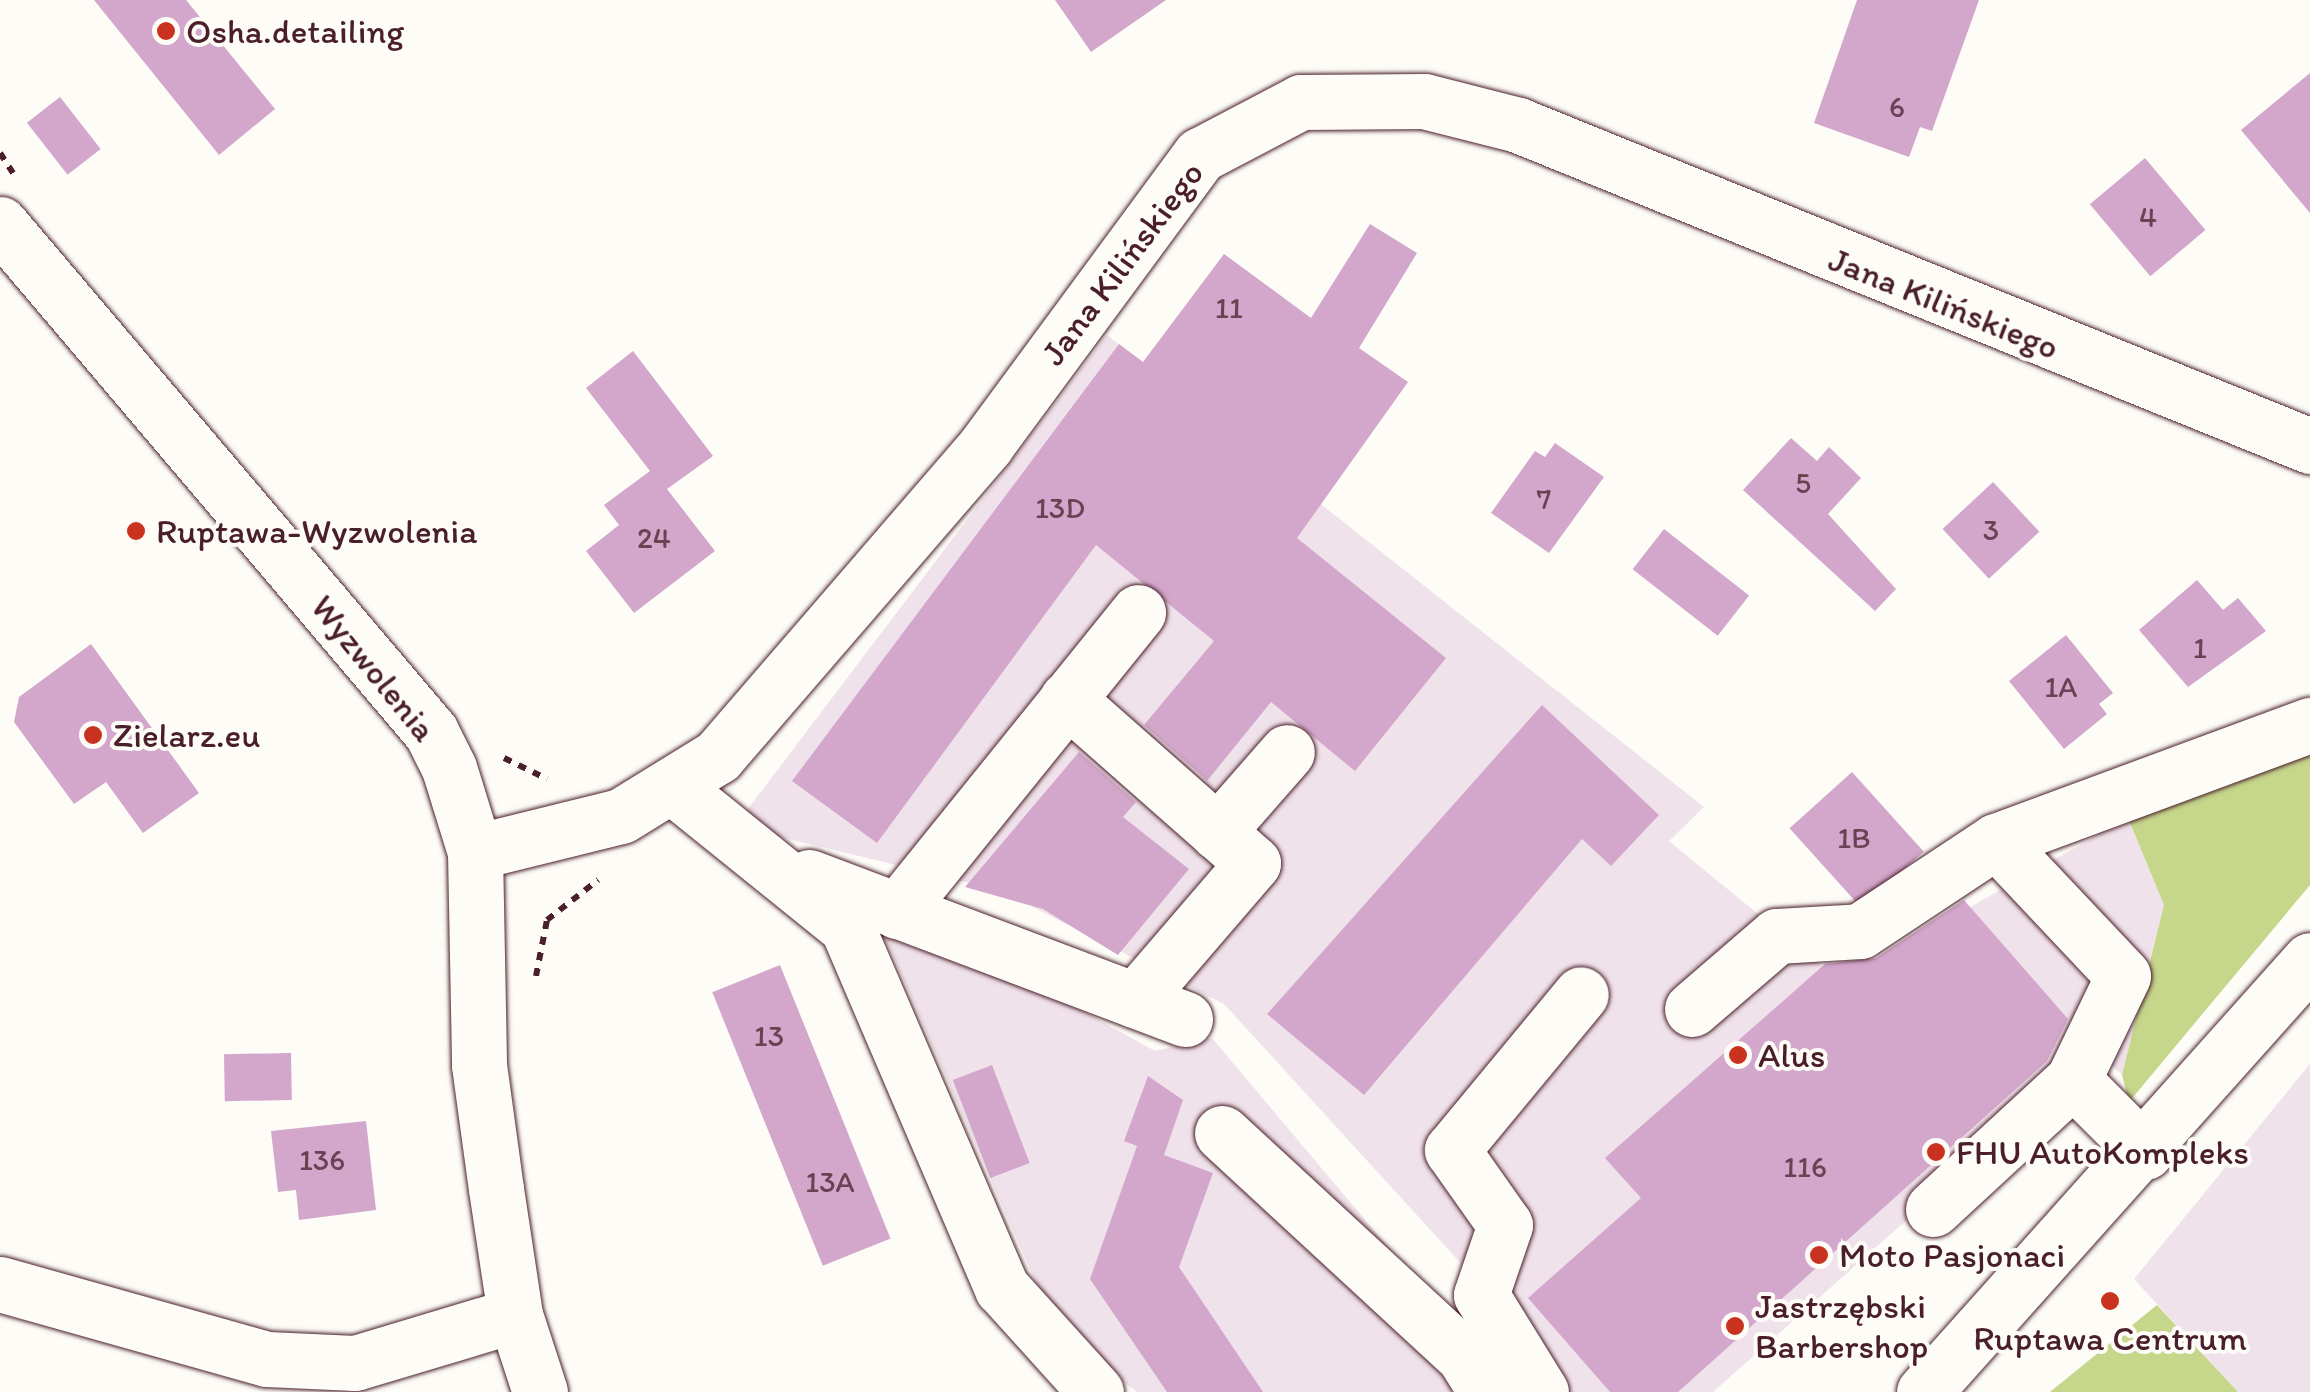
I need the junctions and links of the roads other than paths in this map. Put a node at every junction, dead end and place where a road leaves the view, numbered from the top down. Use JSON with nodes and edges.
{"nodes":[{"id":1,"x":0,"y":224,"type":"edge"},
{"id":2,"x":2310,"y":446,"type":"edge"},
{"id":3,"x":1138,"y":612,"type":"dead end"},
{"id":4,"x":1068,"y":699,"type":"junction"},
{"id":5,"x":2310,"y":725,"type":"edge"},
{"id":6,"x":1287,"y":752,"type":"dead end"},
{"id":7,"x":676,"y":790,"type":"junction"},
{"id":8,"x":1217,"y":832,"type":"junction"},
{"id":9,"x":1996,"y":841,"type":"junction"},
{"id":10,"x":476,"y":852,"type":"junction"},
{"id":11,"x":762,"y":860,"type":"junction"},
{"id":12,"x":898,"y":910,"type":"junction"},
{"id":13,"x":2310,"y":960,"type":"edge"},
{"id":14,"x":1581,"y":994,"type":"dead end"},
{"id":15,"x":1135,"y":1000,"type":"junction"},
{"id":16,"x":1692,"y":1009,"type":"dead end"},
{"id":17,"x":1185,"y":1019,"type":"dead end"},
{"id":18,"x":2073,"y":1080,"type":"junction"},
{"id":19,"x":1222,"y":1133,"type":"dead end"},
{"id":20,"x":2145,"y":1152,"type":"junction"},
{"id":21,"x":1933,"y":1210,"type":"dead end"},
{"id":22,"x":0,"y":1284,"type":"edge"},
{"id":23,"x":514,"y":1314,"type":"junction"},
{"id":24,"x":540,"y":1392,"type":"edge"},
{"id":25,"x":1096,"y":1392,"type":"edge"},
{"id":26,"x":1486,"y":1392,"type":"edge"},
{"id":27,"x":1541,"y":1392,"type":"edge"},
{"id":28,"x":1924,"y":1392,"type":"edge"}],
"edges":[{"from":1,"to":10,"type":"street","name":"Wyzwolenia"},
{"from":2,"to":7,"type":"street","name":"Jana Kilińskiego"},
{"from":3,"to":4,"type":"street"},
{"from":4,"to":8,"type":"street"},
{"from":4,"to":12,"type":"street"},
{"from":5,"to":9,"type":"street"},
{"from":6,"to":8,"type":"street"},
{"from":7,"to":10,"type":"street","name":"Jana Kilińskiego"},
{"from":7,"to":11,"type":"street"},
{"from":8,"to":15,"type":"street"},
{"from":9,"to":16,"type":"street"},
{"from":9,"to":18,"type":"street"},
{"from":10,"to":23,"type":"street","name":"Wyzwolenia"},
{"from":11,"to":12,"type":"street"},
{"from":11,"to":25,"type":"street"},
{"from":12,"to":15,"type":"street"},
{"from":13,"to":20,"type":"street"},
{"from":14,"to":27,"type":"street"},
{"from":15,"to":17,"type":"street"},
{"from":18,"to":20,"type":"street"},
{"from":18,"to":21,"type":"street"},
{"from":19,"to":26,"type":"street"},
{"from":20,"to":28,"type":"street"},
{"from":22,"to":23,"type":"street"},
{"from":23,"to":24,"type":"street","name":"Wyzwolenia"}]}
